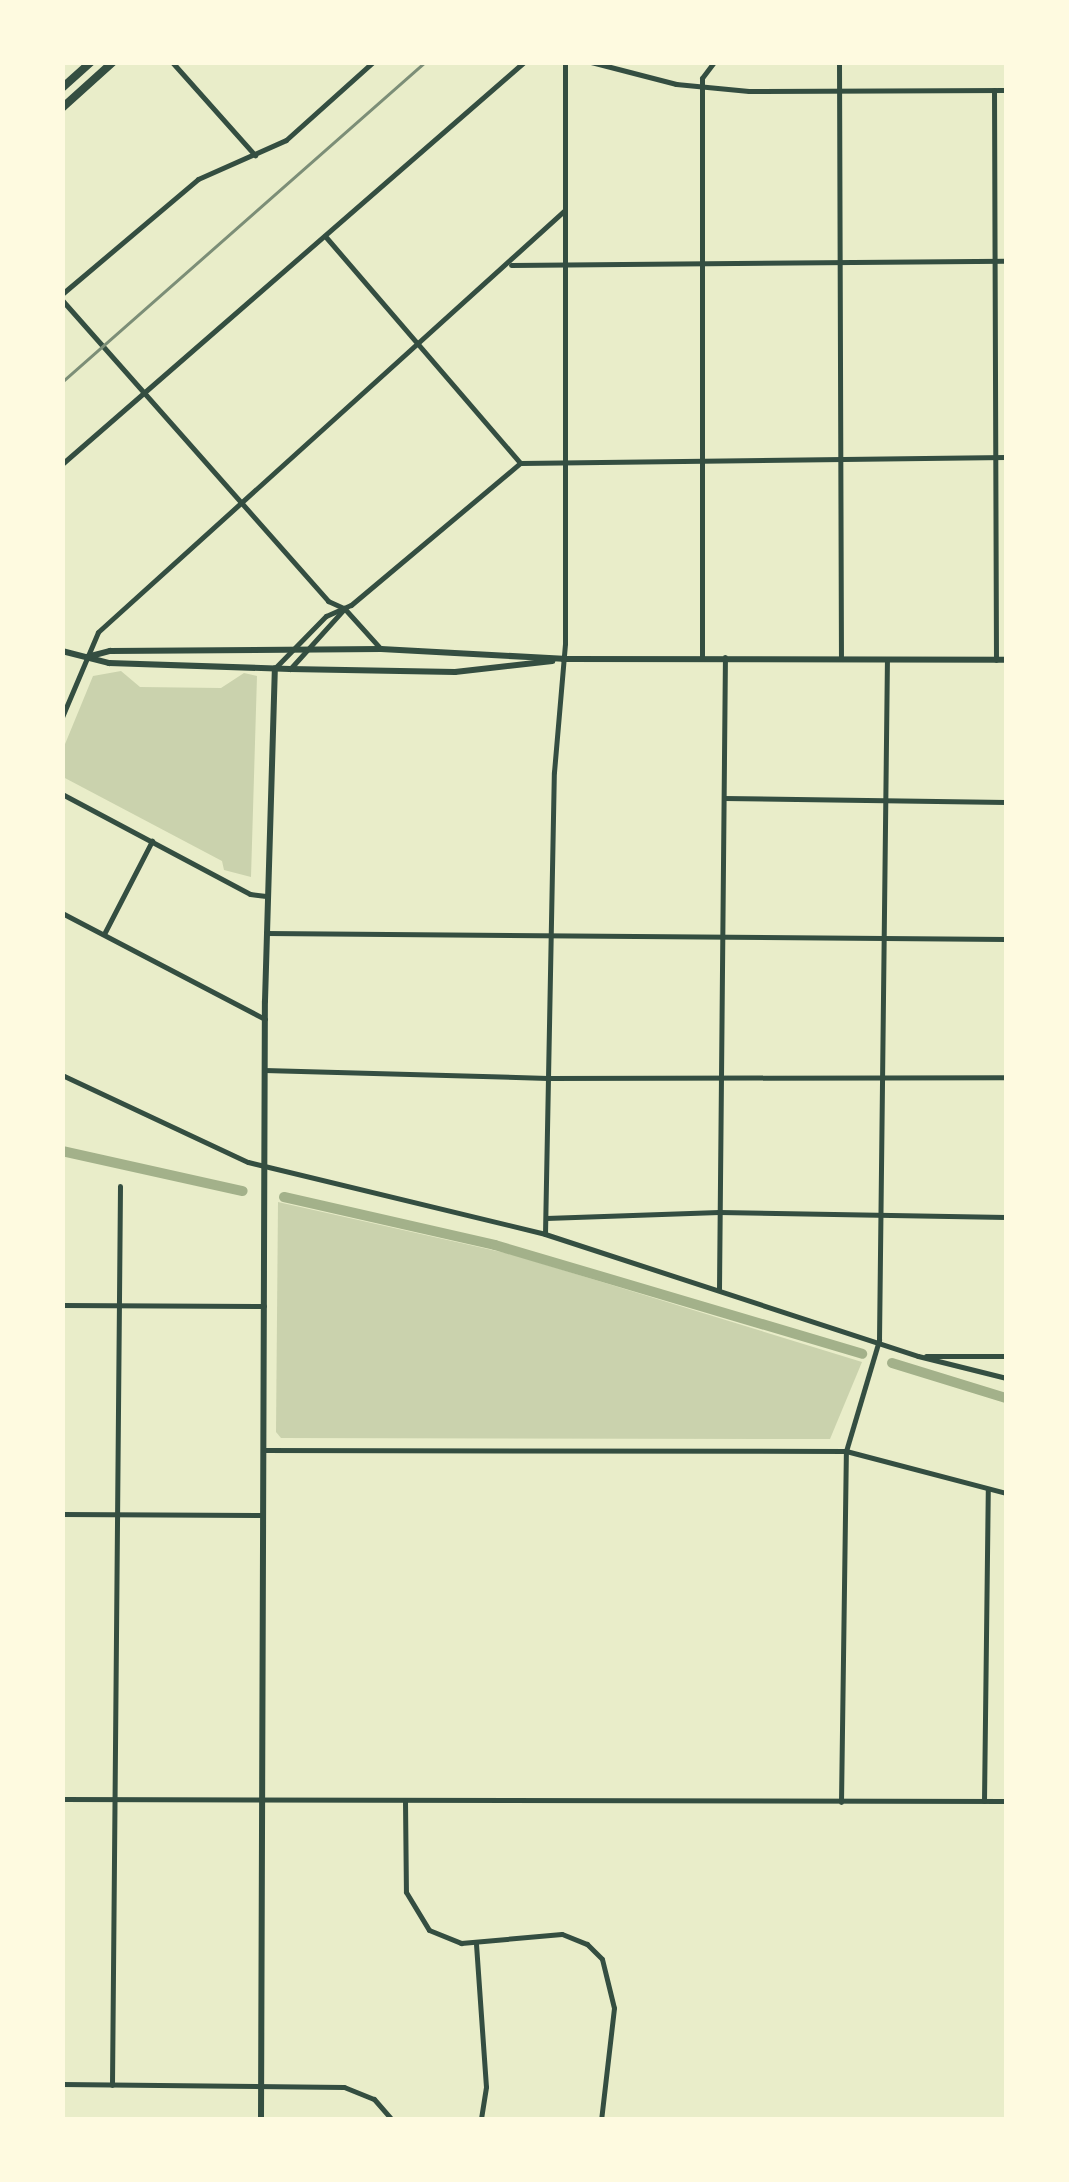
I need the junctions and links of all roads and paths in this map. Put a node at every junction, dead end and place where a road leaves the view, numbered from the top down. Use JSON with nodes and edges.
{"nodes":[{"id":1,"x":91,"y":62,"type":"edge"},
{"id":2,"x":113,"y":62,"type":"edge"},
{"id":3,"x":172,"y":62,"type":"edge"},
{"id":4,"x":372,"y":62,"type":"edge"},
{"id":5,"x":524,"y":62,"type":"edge"},
{"id":6,"x":565,"y":62,"type":"edge"},
{"id":7,"x":714,"y":62,"type":"edge"},
{"id":8,"x":840,"y":62,"type":"edge"},
{"id":9,"x":593,"y":63,"type":"edge"},
{"id":10,"x":702,"y":87,"type":"junction"},
{"id":11,"x":62,"y":88,"type":"edge"},
{"id":12,"x":839,"y":90,"type":"junction"},
{"id":13,"x":994,"y":90,"type":"junction"},
{"id":14,"x":1006,"y":90,"type":"edge"},
{"id":15,"x":62,"y":108,"type":"edge"},
{"id":16,"x":255,"y":156,"type":"junction"},
{"id":17,"x":564,"y":211,"type":"junction"},
{"id":18,"x":325,"y":236,"type":"junction"},
{"id":19,"x":840,"y":260,"type":"junction"},
{"id":20,"x":564,"y":261,"type":"junction"},
{"id":21,"x":701,"y":261,"type":"junction"},
{"id":22,"x":994,"y":261,"type":"junction"},
{"id":23,"x":1006,"y":261,"type":"edge"},
{"id":24,"x":509,"y":266,"type":"junction"},
{"id":25,"x":62,"y":297,"type":"edge"},
{"id":26,"x":422,"y":345,"type":"junction"},
{"id":27,"x":144,"y":392,"type":"junction"},
{"id":28,"x":840,"y":456,"type":"junction"},
{"id":29,"x":993,"y":457,"type":"junction"},
{"id":30,"x":1006,"y":457,"type":"edge"},
{"id":31,"x":565,"y":458,"type":"junction"},
{"id":32,"x":700,"y":458,"type":"junction"},
{"id":33,"x":520,"y":463,"type":"junction"},
{"id":34,"x":62,"y":464,"type":"edge"},
{"id":35,"x":242,"y":503,"type":"junction"},
{"id":36,"x":344,"y":608,"type":"junction"},
{"id":37,"x":381,"y":649,"type":"junction"},
{"id":38,"x":62,"y":651,"type":"edge"},
{"id":39,"x":286,"y":652,"type":"junction"},
{"id":40,"x":302,"y":652,"type":"junction"},
{"id":41,"x":87,"y":657,"type":"junction"},
{"id":42,"x":702,"y":658,"type":"junction"},
{"id":43,"x":726,"y":658,"type":"junction"},
{"id":44,"x":563,"y":659,"type":"junction"},
{"id":45,"x":840,"y":659,"type":"junction"},
{"id":46,"x":887,"y":660,"type":"junction"},
{"id":47,"x":996,"y":660,"type":"junction"},
{"id":48,"x":1006,"y":660,"type":"edge"},
{"id":49,"x":275,"y":668,"type":"junction"},
{"id":50,"x":290,"y":669,"type":"junction"},
{"id":51,"x":276,"y":680,"type":"junction"},
{"id":52,"x":62,"y":717,"type":"edge"},
{"id":53,"x":62,"y":794,"type":"edge"},
{"id":54,"x":724,"y":798,"type":"junction"},
{"id":55,"x":885,"y":800,"type":"junction"},
{"id":56,"x":1006,"y":802,"type":"edge"},
{"id":57,"x":152,"y":841,"type":"junction"},
{"id":58,"x":266,"y":896,"type":"junction"},
{"id":59,"x":62,"y":913,"type":"edge"},
{"id":60,"x":266,"y":933,"type":"junction"},
{"id":61,"x":104,"y":934,"type":"junction"},
{"id":62,"x":552,"y":935,"type":"junction"},
{"id":63,"x":722,"y":936,"type":"junction"},
{"id":64,"x":884,"y":938,"type":"junction"},
{"id":65,"x":1006,"y":939,"type":"edge"},
{"id":66,"x":264,"y":1019,"type":"junction"},
{"id":67,"x":264,"y":1070,"type":"junction"},
{"id":68,"x":720,"y":1074,"type":"junction"},
{"id":69,"x":62,"y":1075,"type":"edge"},
{"id":70,"x":882,"y":1075,"type":"junction"},
{"id":71,"x":1006,"y":1077,"type":"edge"},
{"id":72,"x":548,"y":1078,"type":"junction"},
{"id":73,"x":263,"y":1166,"type":"junction"},
{"id":74,"x":120,"y":1186,"type":"dead end"},
{"id":75,"x":720,"y":1212,"type":"junction"},
{"id":76,"x":880,"y":1213,"type":"junction"},
{"id":77,"x":1006,"y":1217,"type":"edge"},
{"id":78,"x":546,"y":1218,"type":"junction"},
{"id":79,"x":545,"y":1234,"type":"junction"},
{"id":80,"x":719,"y":1289,"type":"junction"},
{"id":81,"x":62,"y":1306,"type":"edge"},
{"id":82,"x":118,"y":1306,"type":"junction"},
{"id":83,"x":264,"y":1306,"type":"junction"},
{"id":84,"x":879,"y":1340,"type":"junction"},
{"id":85,"x":918,"y":1356,"type":"junction"},
{"id":86,"x":1006,"y":1356,"type":"edge"},
{"id":87,"x":1006,"y":1378,"type":"edge"},
{"id":88,"x":263,"y":1450,"type":"junction"},
{"id":89,"x":846,"y":1451,"type":"junction"},
{"id":90,"x":988,"y":1488,"type":"junction"},
{"id":91,"x":1006,"y":1493,"type":"edge"},
{"id":92,"x":62,"y":1514,"type":"edge"},
{"id":93,"x":116,"y":1515,"type":"junction"},
{"id":94,"x":262,"y":1515,"type":"junction"},
{"id":95,"x":62,"y":1800,"type":"edge"},
{"id":96,"x":113,"y":1800,"type":"junction"},
{"id":97,"x":260,"y":1800,"type":"junction"},
{"id":98,"x":405,"y":1800,"type":"junction"},
{"id":99,"x":984,"y":1801,"type":"junction"},
{"id":100,"x":841,"y":1802,"type":"junction"},
{"id":101,"x":1006,"y":1802,"type":"edge"},
{"id":102,"x":476,"y":1943,"type":"junction"},
{"id":103,"x":62,"y":2084,"type":"edge"},
{"id":104,"x":112,"y":2084,"type":"junction"},
{"id":105,"x":262,"y":2086,"type":"junction"},
{"id":106,"x":261,"y":2120,"type":"edge"},
{"id":107,"x":392,"y":2120,"type":"edge"},
{"id":108,"x":481,"y":2120,"type":"edge"},
{"id":109,"x":601,"y":2120,"type":"edge"}],
"edges":[{"from":1,"to":11,"type":"main road"},
{"from":2,"to":15,"type":"main road"},
{"from":3,"to":16,"type":"street"},
{"from":4,"to":16,"type":"street"},
{"from":5,"to":18,"type":"street"},
{"from":6,"to":17,"type":"street"},
{"from":7,"to":10,"type":"street"},
{"from":8,"to":12,"type":"street"},
{"from":9,"to":10,"type":"street"},
{"from":10,"to":12,"type":"street"},
{"from":10,"to":21,"type":"street"},
{"from":12,"to":13,"type":"street"},
{"from":12,"to":19,"type":"street"},
{"from":13,"to":14,"type":"street"},
{"from":13,"to":22,"type":"street"},
{"from":16,"to":25,"type":"street"},
{"from":17,"to":20,"type":"street"},
{"from":17,"to":24,"type":"street"},
{"from":18,"to":26,"type":"street"},
{"from":18,"to":27,"type":"street"},
{"from":19,"to":21,"type":"street"},
{"from":19,"to":22,"type":"street"},
{"from":19,"to":28,"type":"street"},
{"from":20,"to":21,"type":"street"},
{"from":20,"to":24,"type":"street"},
{"from":20,"to":31,"type":"street"},
{"from":21,"to":32,"type":"street"},
{"from":22,"to":23,"type":"street"},
{"from":22,"to":29,"type":"street"},
{"from":24,"to":26,"type":"street"},
{"from":25,"to":27,"type":"street"},
{"from":26,"to":33,"type":"street"},
{"from":26,"to":35,"type":"street"},
{"from":27,"to":34,"type":"street"},
{"from":27,"to":35,"type":"street"},
{"from":28,"to":29,"type":"street"},
{"from":28,"to":32,"type":"street"},
{"from":28,"to":45,"type":"street"},
{"from":29,"to":30,"type":"street"},
{"from":29,"to":47,"type":"street"},
{"from":31,"to":32,"type":"street"},
{"from":31,"to":33,"type":"street"},
{"from":31,"to":44,"type":"street"},
{"from":32,"to":42,"type":"street"},
{"from":33,"to":36,"type":"street"},
{"from":35,"to":36,"type":"street"},
{"from":35,"to":41,"type":"street"},
{"from":36,"to":37,"type":"street"},
{"from":36,"to":39,"type":"street"},
{"from":36,"to":40,"type":"street"},
{"from":37,"to":40,"type":"street"},
{"from":37,"to":44,"type":"street"},
{"from":38,"to":41,"type":"street"},
{"from":39,"to":40,"type":"street"},
{"from":39,"to":41,"type":"street"},
{"from":39,"to":49,"type":"street"},
{"from":40,"to":50,"type":"street"},
{"from":41,"to":49,"type":"street"},
{"from":41,"to":52,"type":"street"},
{"from":42,"to":43,"type":"street"},
{"from":42,"to":44,"type":"street"},
{"from":43,"to":45,"type":"street"},
{"from":43,"to":54,"type":"street"},
{"from":44,"to":50,"type":"street"},
{"from":44,"to":62,"type":"street"},
{"from":45,"to":46,"type":"street"},
{"from":46,"to":47,"type":"street"},
{"from":46,"to":55,"type":"street"},
{"from":47,"to":48,"type":"street"},
{"from":49,"to":50,"type":"street"},
{"from":49,"to":51,"type":"street"},
{"from":50,"to":51,"type":"street"},
{"from":51,"to":58,"type":"street"},
{"from":53,"to":57,"type":"street"},
{"from":54,"to":55,"type":"street"},
{"from":54,"to":63,"type":"street"},
{"from":55,"to":56,"type":"street"},
{"from":55,"to":64,"type":"street"},
{"from":57,"to":58,"type":"street"},
{"from":57,"to":61,"type":"street"},
{"from":58,"to":60,"type":"street"},
{"from":59,"to":61,"type":"street"},
{"from":60,"to":62,"type":"street"},
{"from":60,"to":66,"type":"street"},
{"from":61,"to":66,"type":"street"},
{"from":62,"to":63,"type":"street"},
{"from":62,"to":72,"type":"street"},
{"from":63,"to":64,"type":"street"},
{"from":63,"to":68,"type":"street"},
{"from":64,"to":65,"type":"street"},
{"from":64,"to":70,"type":"street"},
{"from":66,"to":67,"type":"street"},
{"from":67,"to":72,"type":"street"},
{"from":67,"to":73,"type":"street"},
{"from":68,"to":70,"type":"street"},
{"from":68,"to":72,"type":"street"},
{"from":68,"to":75,"type":"street"},
{"from":69,"to":73,"type":"street"},
{"from":70,"to":71,"type":"street"},
{"from":70,"to":76,"type":"street"},
{"from":72,"to":78,"type":"street"},
{"from":73,"to":79,"type":"street"},
{"from":73,"to":83,"type":"street"},
{"from":74,"to":82,"type":"street"},
{"from":75,"to":76,"type":"street"},
{"from":75,"to":78,"type":"street"},
{"from":75,"to":80,"type":"street"},
{"from":76,"to":77,"type":"street"},
{"from":76,"to":84,"type":"street"},
{"from":78,"to":79,"type":"street"},
{"from":79,"to":80,"type":"street"},
{"from":80,"to":84,"type":"street"},
{"from":81,"to":82,"type":"street"},
{"from":82,"to":83,"type":"street"},
{"from":82,"to":93,"type":"street"},
{"from":83,"to":88,"type":"street"},
{"from":84,"to":85,"type":"street"},
{"from":84,"to":89,"type":"street"},
{"from":85,"to":86,"type":"street"},
{"from":85,"to":87,"type":"street"},
{"from":88,"to":89,"type":"street"},
{"from":88,"to":94,"type":"street"},
{"from":89,"to":90,"type":"street"},
{"from":89,"to":100,"type":"street"},
{"from":90,"to":91,"type":"street"},
{"from":90,"to":99,"type":"street"},
{"from":92,"to":93,"type":"street"},
{"from":93,"to":94,"type":"street"},
{"from":93,"to":96,"type":"street"},
{"from":94,"to":97,"type":"street"},
{"from":95,"to":96,"type":"street"},
{"from":96,"to":97,"type":"street"},
{"from":96,"to":104,"type":"street"},
{"from":97,"to":98,"type":"street"},
{"from":97,"to":105,"type":"street"},
{"from":98,"to":100,"type":"street"},
{"from":98,"to":102,"type":"street"},
{"from":99,"to":100,"type":"street"},
{"from":99,"to":101,"type":"street"},
{"from":102,"to":108,"type":"street"},
{"from":102,"to":109,"type":"street"},
{"from":103,"to":104,"type":"street"},
{"from":104,"to":105,"type":"street"},
{"from":105,"to":106,"type":"street"},
{"from":105,"to":107,"type":"street"}]}
